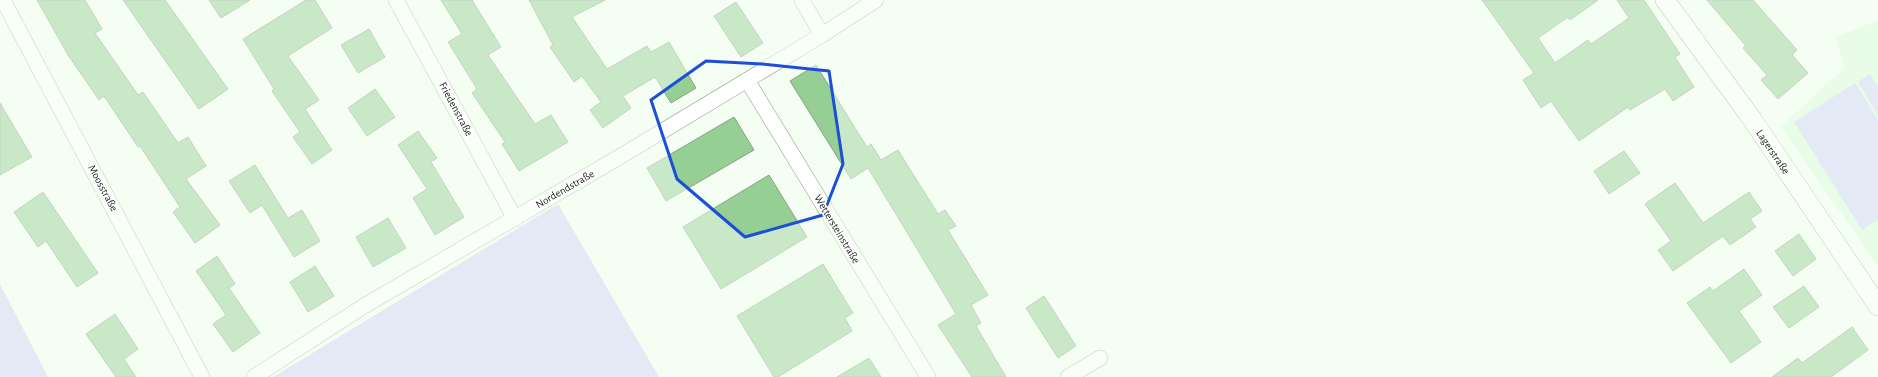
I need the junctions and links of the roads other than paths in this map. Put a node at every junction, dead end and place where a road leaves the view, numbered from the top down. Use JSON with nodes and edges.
{"nodes":[{"id":1,"x":3,"y":0,"type":"edge"},
{"id":2,"x":396,"y":0,"type":"edge"},
{"id":3,"x":802,"y":0,"type":"edge"},
{"id":4,"x":876,"y":0,"type":"edge"},
{"id":5,"x":1665,"y":0,"type":"edge"},
{"id":6,"x":822,"y":35,"type":"junction"},
{"id":7,"x":747,"y":80,"type":"junction"},
{"id":8,"x":515,"y":219,"type":"junction"},
{"id":9,"x":1878,"y":306,"type":"edge"},
{"id":10,"x":1100,"y":358,"type":"dead end"},
{"id":11,"x":202,"y":377,"type":"edge"},
{"id":12,"x":254,"y":377,"type":"edge"},
{"id":13,"x":928,"y":377,"type":"edge"},
{"id":14,"x":1068,"y":377,"type":"edge"}],
"edges":[{"from":1,"to":11,"type":"street","name":"Moosstraße"},
{"from":2,"to":8,"type":"street","name":"Friedenstraße"},
{"from":3,"to":6,"type":"street"},
{"from":4,"to":6,"type":"street","name":"Nordendstraße"},
{"from":5,"to":9,"type":"street","name":"Lagerstraße"},
{"from":6,"to":7,"type":"street","name":"Nordendstraße"},
{"from":7,"to":8,"type":"street","name":"Nordendstraße"},
{"from":7,"to":13,"type":"street","name":"Wettersteinstraße"},
{"from":8,"to":12,"type":"street","name":"Nordendstraße"},
{"from":10,"to":14,"type":"street"}]}
